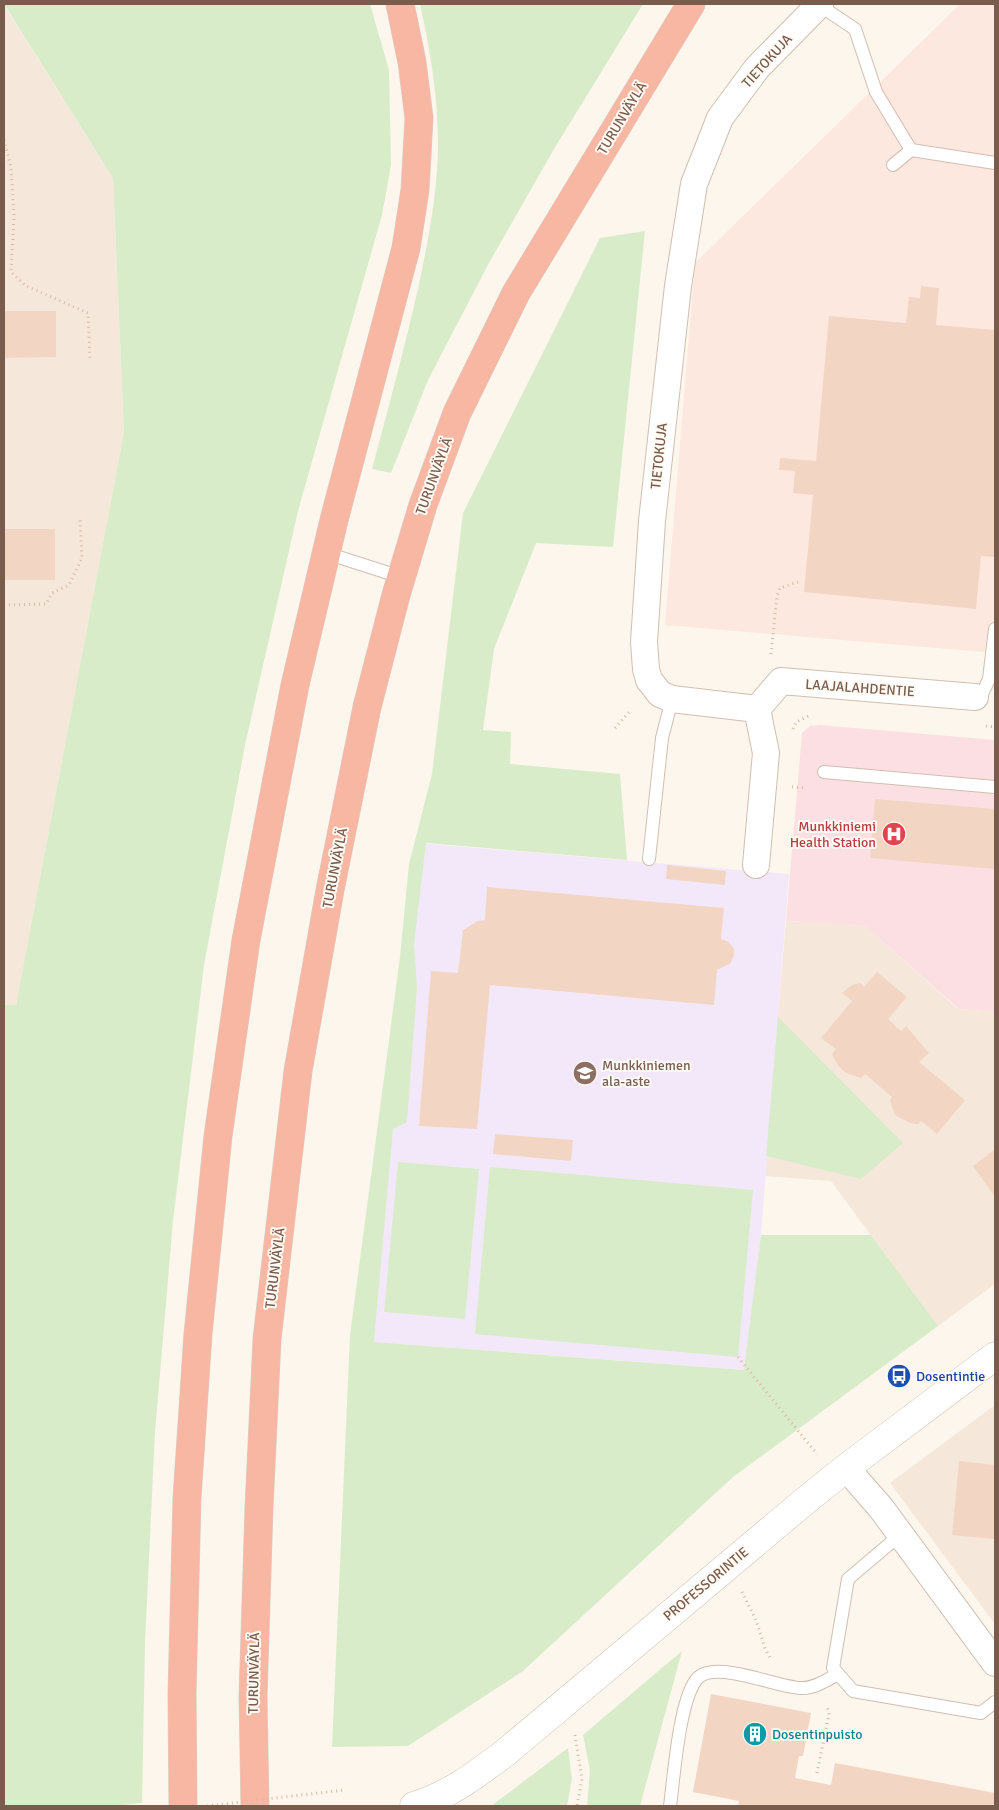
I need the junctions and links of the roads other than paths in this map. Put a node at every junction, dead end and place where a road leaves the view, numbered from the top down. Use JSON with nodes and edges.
{"nodes":[{"id":1,"x":400,"y":4,"type":"edge"},
{"id":2,"x":691,"y":4,"type":"edge"},
{"id":3,"x":820,"y":4,"type":"edge"},
{"id":4,"x":911,"y":150,"type":"junction"},
{"id":5,"x":995,"y":163,"type":"edge"},
{"id":6,"x":893,"y":165,"type":"dead end"},
{"id":7,"x":326,"y":553,"type":"junction"},
{"id":8,"x":401,"y":576,"type":"junction"},
{"id":9,"x":995,"y":629,"type":"edge"},
{"id":10,"x":975,"y":697,"type":"joint"},
{"id":11,"x":672,"y":699,"type":"junction"},
{"id":12,"x":757,"y":709,"type":"junction"},
{"id":13,"x":824,"y":772,"type":"dead end"},
{"id":14,"x":995,"y":786,"type":"edge"},
{"id":15,"x":649,"y":859,"type":"dead end"},
{"id":16,"x":756,"y":865,"type":"dead end"},
{"id":17,"x":995,"y":1356,"type":"edge"},
{"id":18,"x":846,"y":1468,"type":"junction"},
{"id":19,"x":900,"y":1535,"type":"junction"},
{"id":20,"x":995,"y":1663,"type":"edge"},
{"id":21,"x":838,"y":1674,"type":"junction"},
{"id":22,"x":995,"y":1702,"type":"edge"},
{"id":23,"x":183,"y":1806,"type":"edge"},
{"id":24,"x":255,"y":1806,"type":"edge"},
{"id":25,"x":414,"y":1806,"type":"edge"},
{"id":26,"x":670,"y":1806,"type":"edge"}],
"edges":[{"from":1,"to":7,"type":"highway"},
{"from":2,"to":8,"type":"highway","name":"TURUNVÄYLÄ"},
{"from":3,"to":4,"type":"lane"},
{"from":3,"to":11,"type":"street","name":"TIETOKUJA"},
{"from":4,"to":5,"type":"lane"},
{"from":4,"to":6,"type":"lane"},
{"from":7,"to":8,"type":"lane"},
{"from":7,"to":23,"type":"highway"},
{"from":8,"to":24,"type":"highway","name":"TURUNVÄYLÄ"},
{"from":9,"to":10,"type":"lane"},
{"from":10,"to":12,"type":"street","name":"LAAJALAHDENTIE"},
{"from":11,"to":12,"type":"street","name":"TIETOKUJA"},
{"from":11,"to":15,"type":"lane"},
{"from":12,"to":16,"type":"street"},
{"from":13,"to":14,"type":"lane"},
{"from":17,"to":18,"type":"street","name":"PROFESSORINTIE"},
{"from":18,"to":19,"type":"street"},
{"from":18,"to":25,"type":"street","name":"PROFESSORINTIE"},
{"from":19,"to":20,"type":"street"},
{"from":19,"to":21,"type":"lane"},
{"from":21,"to":22,"type":"lane"},
{"from":21,"to":26,"type":"lane"}]}
